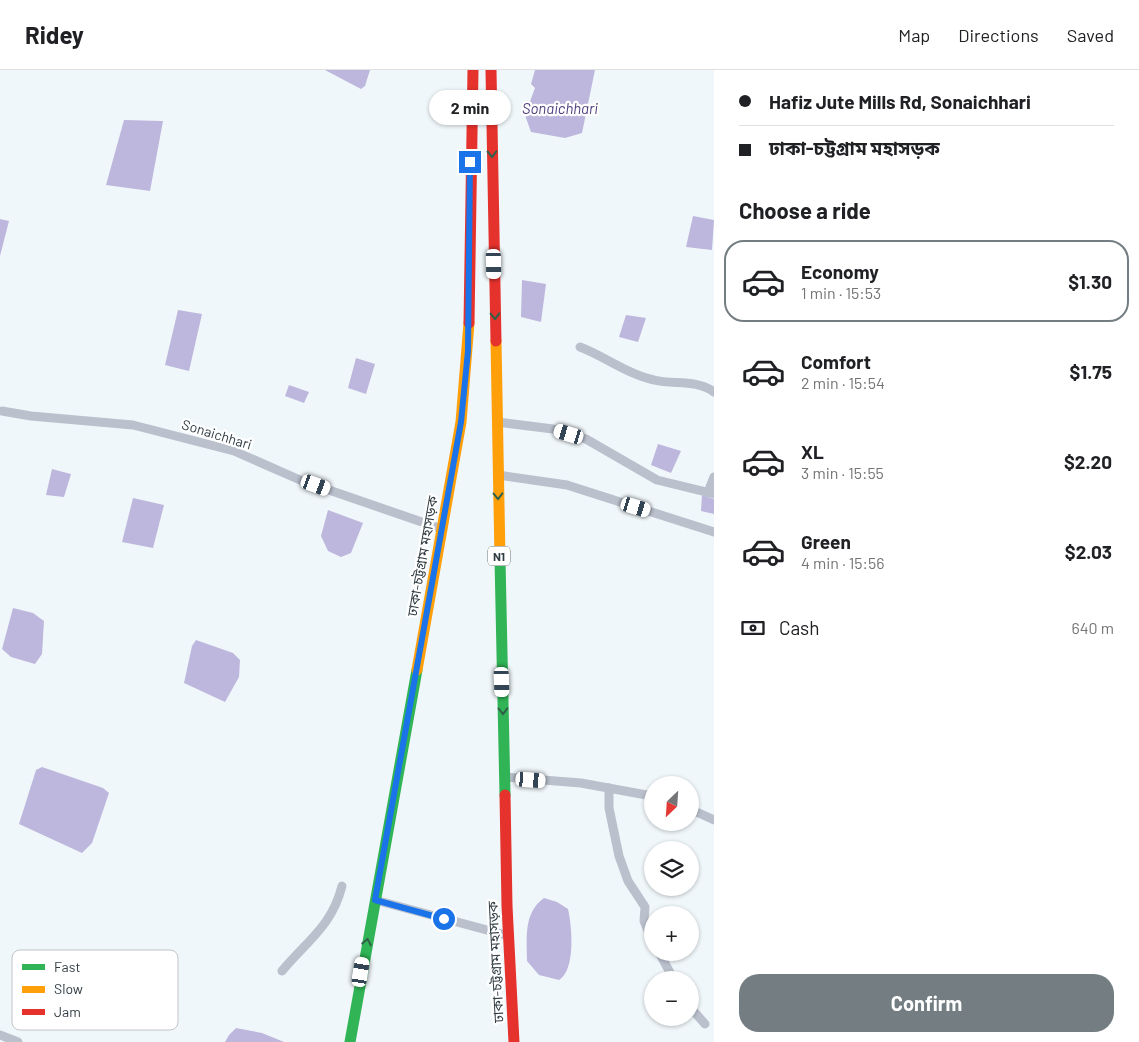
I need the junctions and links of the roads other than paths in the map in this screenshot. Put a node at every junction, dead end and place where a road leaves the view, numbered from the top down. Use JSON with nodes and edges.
{"nodes":[{"id":1,"x":473,"y":70,"type":"edge"},
{"id":2,"x":491,"y":70,"type":"edge"},
{"id":3,"x":492,"y":126,"type":"junction"},
{"id":4,"x":471,"y":127,"type":"junction"},
{"id":5,"x":580,"y":347,"type":"dead end"},
{"id":6,"x":714,"y":392,"type":"edge"},
{"id":7,"x":2,"y":411,"type":"dead end"},
{"id":8,"x":497,"y":422,"type":"junction"},
{"id":9,"x":498,"y":475,"type":"junction"},
{"id":10,"x":714,"y":477,"type":"edge"},
{"id":11,"x":711,"y":493,"type":"edge"},
{"id":12,"x":442,"y":530,"type":"junction"},
{"id":13,"x":714,"y":532,"type":"edge"},
{"id":14,"x":505,"y":777,"type":"junction"},
{"id":15,"x":609,"y":788,"type":"junction"},
{"id":16,"x":644,"y":795,"type":"edge"},
{"id":17,"x":699,"y":814,"type":"edge"},
{"id":18,"x":714,"y":820,"type":"edge"},
{"id":19,"x":342,"y":886,"type":"dead end"},
{"id":20,"x":375,"y":900,"type":"junction"},
{"id":21,"x":644,"y":907,"type":"edge"},
{"id":22,"x":509,"y":936,"type":"junction"},
{"id":23,"x":282,"y":971,"type":"dead end"},
{"id":24,"x":699,"y":1018,"type":"edge"},
{"id":25,"x":704,"y":1024,"type":"dead end"},
{"id":26,"x":0,"y":1035,"type":"edge"},
{"id":27,"x":18,"y":1042,"type":"edge"},
{"id":28,"x":350,"y":1042,"type":"edge"},
{"id":29,"x":514,"y":1042,"type":"edge"}],
"edges":[{"from":1,"to":4,"type":"highway","name":"ঢাকা-চট্টগ্রাম মহাসড়ক"},
{"from":2,"to":3,"type":"highway","name":"ঢাকা-চট্টগ্রাম মহাসড়ক","number":"N1"},
{"from":3,"to":4,"type":"highway"},
{"from":3,"to":8,"type":"highway","name":"ঢাকা-চট্টগ্রাম মহাসড়ক","number":"N1","one_way":true},
{"from":4,"to":12,"type":"highway","name":"ঢাকা-চট্টগ্রাম মহাসড়ক"},
{"from":5,"to":6,"type":"street"},
{"from":7,"to":12,"type":"street","name":"Sonaichhari"},
{"from":8,"to":9,"type":"highway","name":"ঢাকা-চট্টগ্রাম মহাসড়ক","number":"N1"},
{"from":8,"to":11,"type":"street"},
{"from":9,"to":13,"type":"street"},
{"from":9,"to":14,"type":"highway","name":"ঢাকা-চট্টগ্রাম মহাসড়ক","number":"N1","one_way":true},
{"from":10,"to":11,"type":"street"},
{"from":12,"to":20,"type":"highway","name":"ঢাকা-চট্টগ্রাম মহাসড়ক"},
{"from":14,"to":15,"type":"street"},
{"from":14,"to":22,"type":"highway","name":"ঢাকা-চট্টগ্রাম মহাসড়ক","number":"N1"},
{"from":15,"to":16,"type":"street"},
{"from":15,"to":21,"type":"street"},
{"from":17,"to":18,"type":"street"},
{"from":19,"to":23,"type":"street"},
{"from":20,"to":22,"type":"street"},
{"from":28,"to":20,"type":"highway","name":"ঢাকা-চট্টগ্রাম মহাসড়ক","one_way":true},
{"from":22,"to":29,"type":"highway","name":"ঢাকা-চট্টগ্রাম মহাসড়ক","number":"N1"},
{"from":24,"to":25,"type":"street"},
{"from":26,"to":27,"type":"street"}]}
